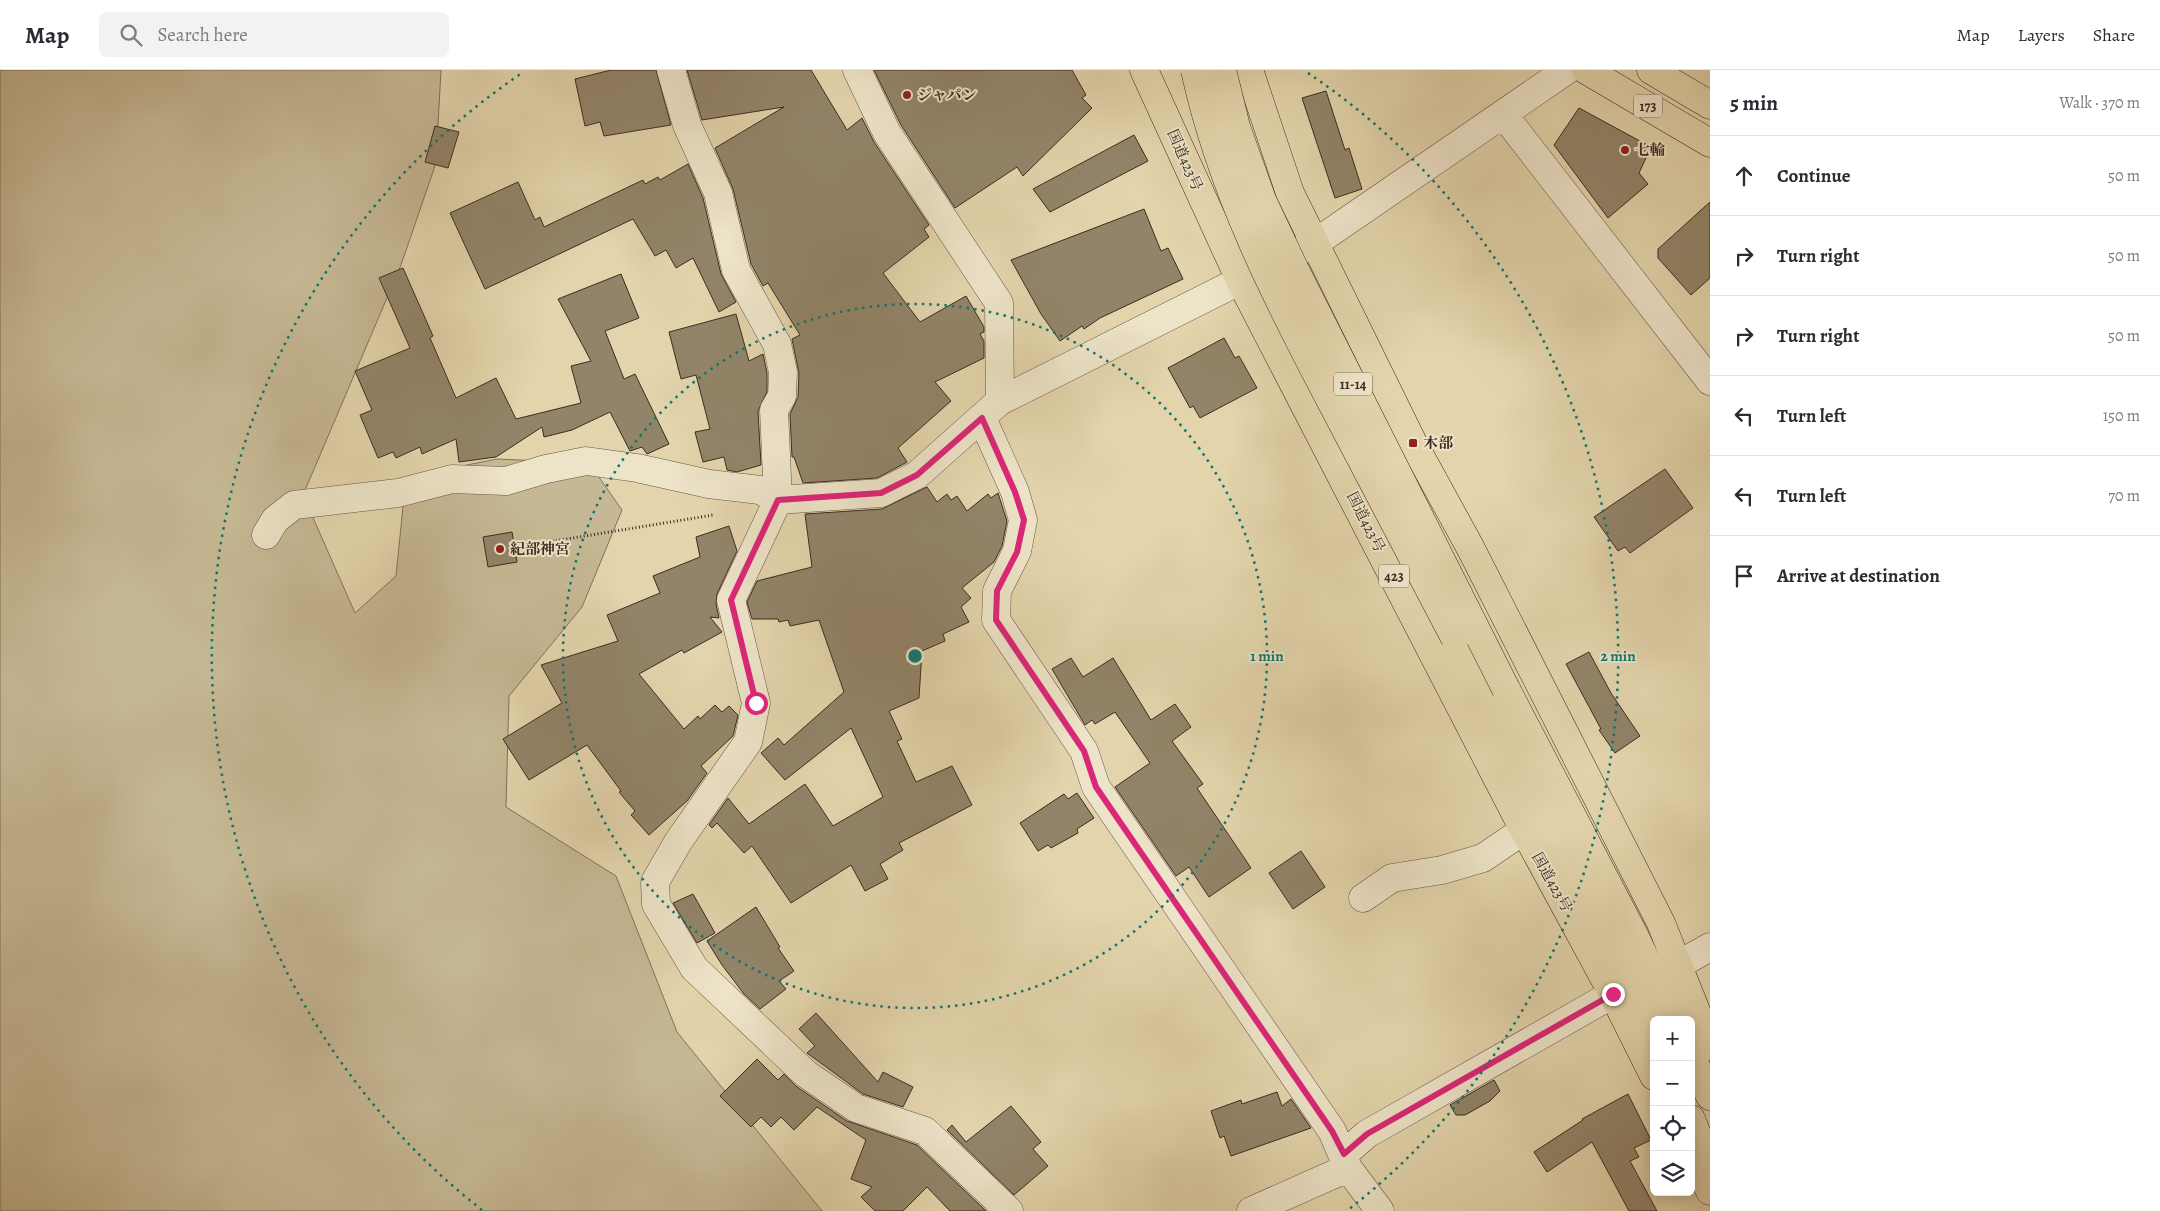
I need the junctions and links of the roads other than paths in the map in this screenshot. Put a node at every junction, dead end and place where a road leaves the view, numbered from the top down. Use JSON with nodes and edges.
{"nodes":[{"id":1,"x":671,"y":70,"type":"edge"},
{"id":2,"x":857,"y":70,"type":"edge"},
{"id":3,"x":1144,"y":70,"type":"edge"},
{"id":4,"x":1195,"y":70,"type":"edge"},
{"id":5,"x":1222,"y":70,"type":"edge"},
{"id":6,"x":1567,"y":70,"type":"edge"},
{"id":7,"x":1586,"y":70,"type":"edge"},
{"id":8,"x":1651,"y":70,"type":"edge"},
{"id":9,"x":1252,"y":75,"type":"edge"},
{"id":10,"x":1710,"y":104,"type":"edge"},
{"id":11,"x":1503,"y":114,"type":"junction"},
{"id":12,"x":1710,"y":143,"type":"edge"},
{"id":13,"x":1315,"y":243,"type":"junction"},
{"id":14,"x":1240,"y":280,"type":"junction"},
{"id":15,"x":1710,"y":381,"type":"edge"},
{"id":16,"x":991,"y":409,"type":"junction"},
{"id":17,"x":778,"y":500,"type":"junction"},
{"id":18,"x":266,"y":535,"type":"dead end"},
{"id":19,"x":1524,"y":830,"type":"junction"},
{"id":20,"x":1363,"y":898,"type":"dead end"},
{"id":21,"x":1710,"y":947,"type":"edge"},
{"id":22,"x":1678,"y":965,"type":"junction"},
{"id":23,"x":1613,"y":994,"type":"junction"},
{"id":24,"x":1672,"y":1016,"type":"edge"},
{"id":25,"x":1650,"y":1020,"type":"edge"},
{"id":26,"x":1710,"y":1046,"type":"edge"},
{"id":27,"x":1693,"y":1061,"type":"edge"},
{"id":28,"x":1650,"y":1068,"type":"edge"},
{"id":29,"x":1710,"y":1096,"type":"edge"},
{"id":30,"x":1695,"y":1129,"type":"edge"},
{"id":31,"x":1695,"y":1160,"type":"edge"},
{"id":32,"x":1346,"y":1161,"type":"junction"},
{"id":33,"x":1710,"y":1167,"type":"edge"},
{"id":34,"x":1710,"y":1190,"type":"edge"},
{"id":35,"x":1009,"y":1211,"type":"edge"},
{"id":36,"x":1251,"y":1211,"type":"edge"},
{"id":37,"x":1380,"y":1211,"type":"edge"}],
"edges":[{"from":1,"to":17,"type":"street"},
{"from":2,"to":16,"type":"street"},
{"from":3,"to":14,"type":"highway","name":"国道423号","number":"423"},
{"from":4,"to":25,"type":"highway","bridge":true},
{"from":5,"to":24,"type":"highway","number":"11-14","bridge":true},
{"from":6,"to":11,"type":"street"},
{"from":7,"to":12,"type":"highway","number":"173"},
{"from":8,"to":10,"type":"highway"},
{"from":9,"to":13,"type":"highway"},
{"from":11,"to":13,"type":"street"},
{"from":11,"to":15,"type":"street"},
{"from":13,"to":14,"type":"street"},
{"from":13,"to":22,"type":"highway"},
{"from":14,"to":16,"type":"street"},
{"from":14,"to":19,"type":"highway","name":"国道423号","number":"423"},
{"from":16,"to":17,"type":"street"},
{"from":16,"to":32,"type":"street"},
{"from":17,"to":18,"type":"street"},
{"from":17,"to":35,"type":"street"},
{"from":19,"to":20,"type":"street"},
{"from":19,"to":23,"type":"highway","name":"国道423号","number":"423"},
{"from":21,"to":22,"type":"street"},
{"from":22,"to":26,"type":"highway"},
{"from":23,"to":28,"type":"highway","name":"国道423号","number":"423"},
{"from":23,"to":32,"type":"street"},
{"from":27,"to":29,"type":"highway"},
{"from":30,"to":33,"type":"highway"},
{"from":31,"to":34,"type":"highway"},
{"from":32,"to":36,"type":"street"},
{"from":32,"to":37,"type":"street"}]}
